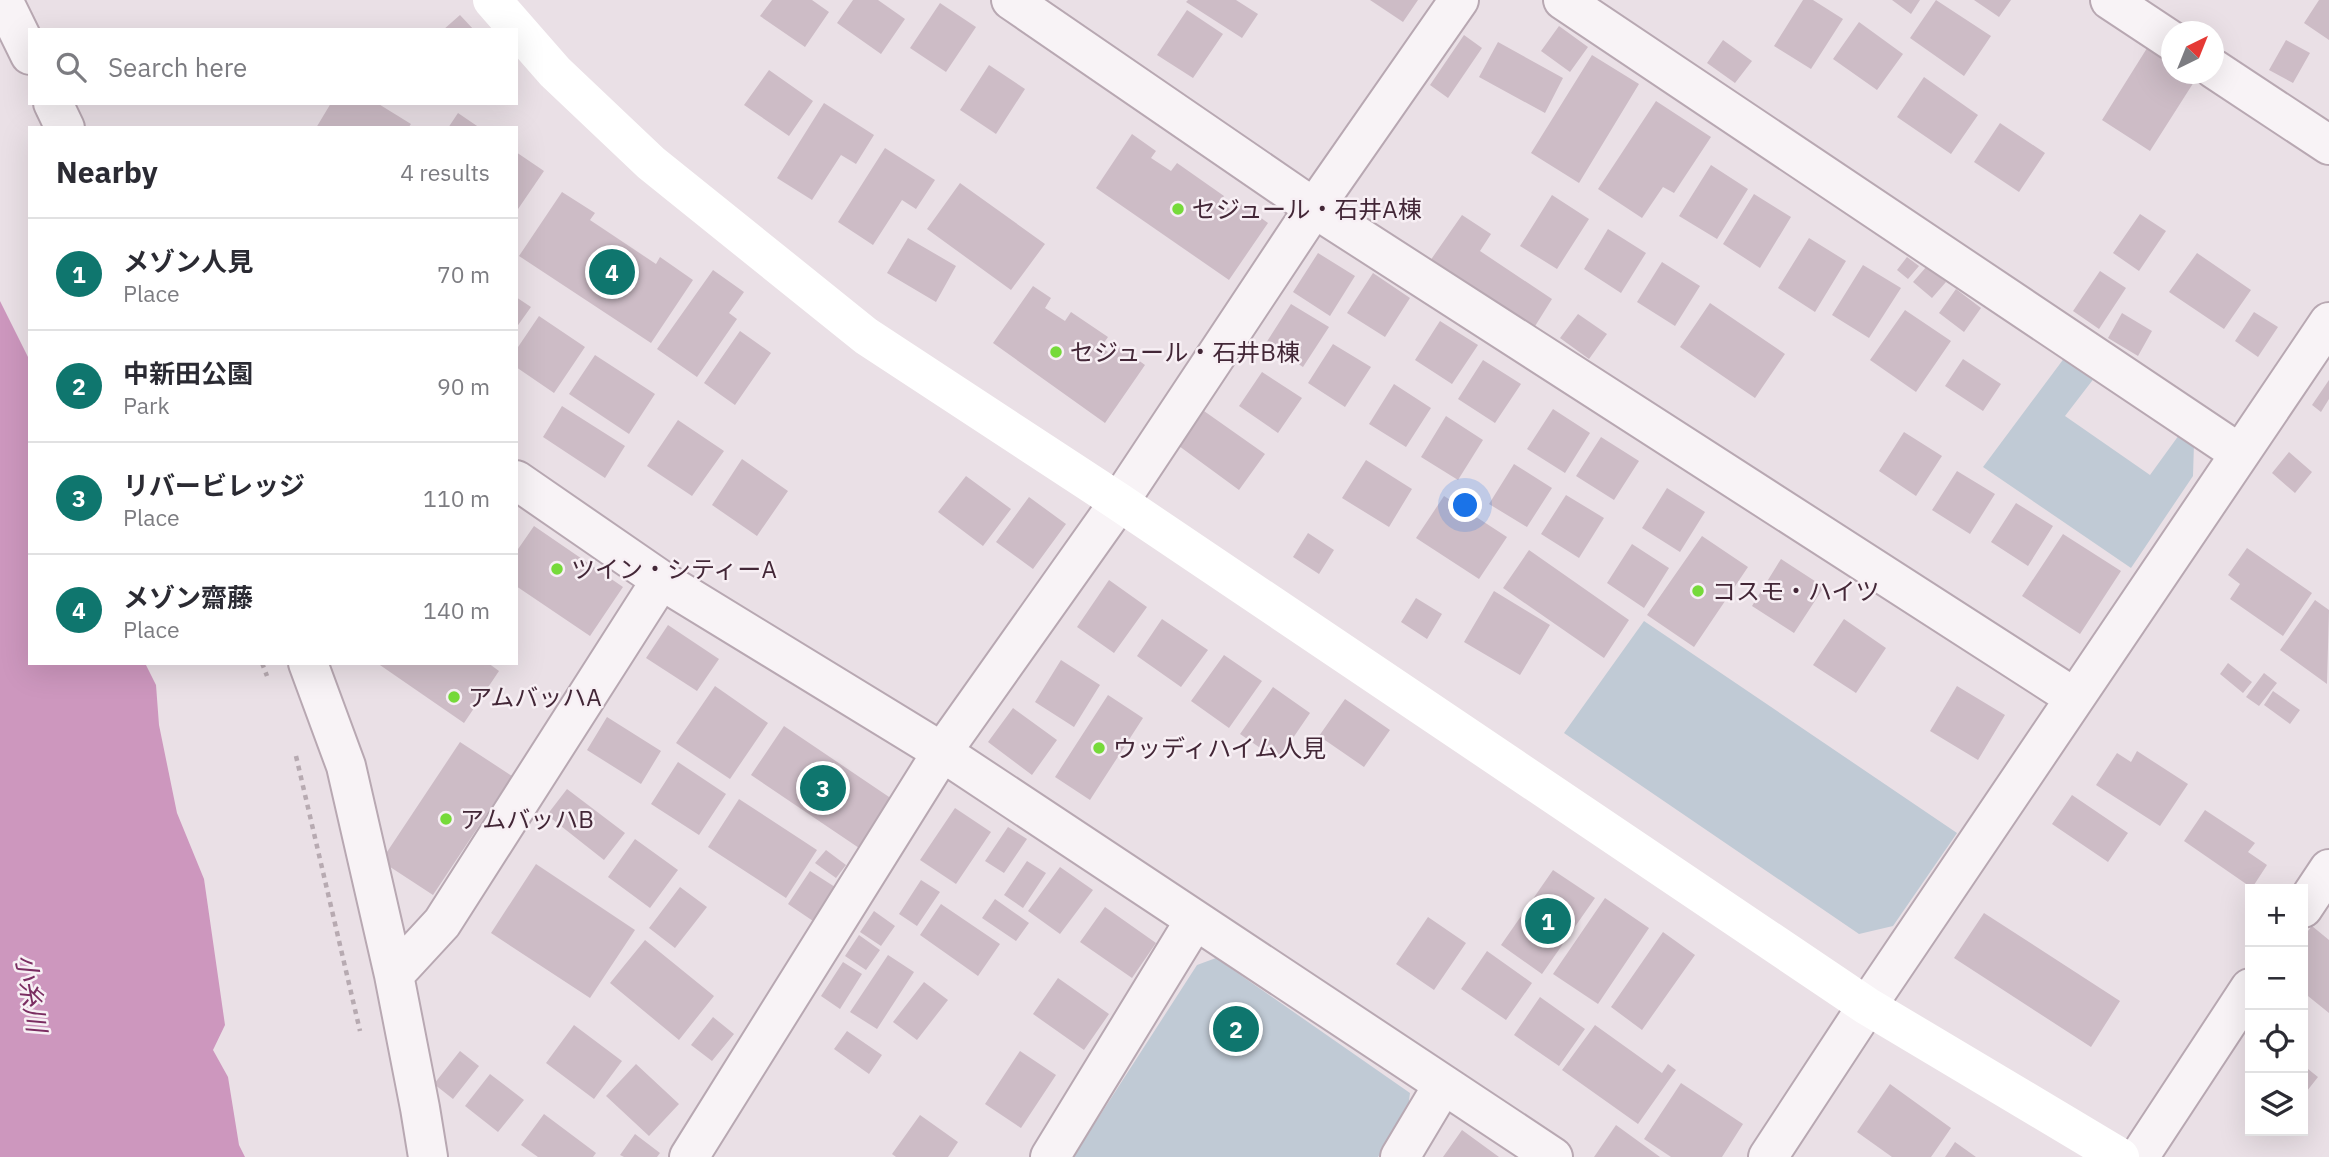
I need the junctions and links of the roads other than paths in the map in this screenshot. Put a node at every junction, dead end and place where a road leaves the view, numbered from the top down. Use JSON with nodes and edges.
{"nodes":[{"id":1,"x":3,"y":0,"type":"edge"},
{"id":2,"x":492,"y":0,"type":"edge"},
{"id":3,"x":1011,"y":0,"type":"edge"},
{"id":4,"x":1458,"y":0,"type":"edge"},
{"id":5,"x":1563,"y":0,"type":"edge"},
{"id":6,"x":2110,"y":0,"type":"edge"},
{"id":7,"x":516,"y":28,"type":"edge"},
{"id":8,"x":518,"y":30,"type":"edge"},
{"id":9,"x":2161,"y":34,"type":"edge"},
{"id":10,"x":28,"y":51,"type":"edge"},
{"id":11,"x":2224,"y":76,"type":"edge"},
{"id":12,"x":54,"y":105,"type":"edge"},
{"id":13,"x":64,"y":126,"type":"edge"},
{"id":14,"x":2329,"y":145,"type":"edge"},
{"id":15,"x":1314,"y":208,"type":"junction"},
{"id":16,"x":2329,"y":322,"type":"edge"},
{"id":17,"x":2239,"y":453,"type":"junction"},
{"id":18,"x":518,"y":481,"type":"edge"},
{"id":19,"x":1119,"y":502,"type":"junction"},
{"id":20,"x":661,"y":580,"type":"junction"},
{"id":21,"x":309,"y":665,"type":"edge"},
{"id":22,"x":2075,"y":698,"type":"junction"},
{"id":23,"x":942,"y":751,"type":"junction"},
{"id":24,"x":1195,"y":920,"type":"junction"},
{"id":25,"x":394,"y":975,"type":"junction"},
{"id":26,"x":2245,"y":996,"type":"edge"},
{"id":27,"x":1867,"y":1006,"type":"junction"},
{"id":28,"x":1443,"y":1085,"type":"junction"},
{"id":29,"x":428,"y":1157,"type":"edge"},
{"id":30,"x":689,"y":1157,"type":"edge"},
{"id":31,"x":1050,"y":1157,"type":"edge"},
{"id":32,"x":1400,"y":1157,"type":"edge"},
{"id":33,"x":1553,"y":1157,"type":"edge"},
{"id":34,"x":1768,"y":1157,"type":"edge"},
{"id":35,"x":2120,"y":1157,"type":"edge"},
{"id":36,"x":2138,"y":1157,"type":"edge"}],
"edges":[{"from":1,"to":10,"type":"street"},
{"from":2,"to":7,"type":"street"},
{"from":3,"to":15,"type":"street"},
{"from":4,"to":15,"type":"street"},
{"from":5,"to":17,"type":"street"},
{"from":6,"to":9,"type":"street"},
{"from":8,"to":19,"type":"street"},
{"from":11,"to":14,"type":"street"},
{"from":12,"to":13,"type":"street"},
{"from":15,"to":19,"type":"street"},
{"from":15,"to":22,"type":"street"},
{"from":16,"to":17,"type":"street"},
{"from":17,"to":22,"type":"street"},
{"from":18,"to":20,"type":"street"},
{"from":19,"to":23,"type":"street"},
{"from":19,"to":27,"type":"street"},
{"from":20,"to":23,"type":"street"},
{"from":20,"to":25,"type":"street"},
{"from":21,"to":25,"type":"street"},
{"from":22,"to":27,"type":"street"},
{"from":23,"to":24,"type":"street"},
{"from":23,"to":30,"type":"street"},
{"from":24,"to":28,"type":"street"},
{"from":24,"to":31,"type":"street"},
{"from":25,"to":29,"type":"street"},
{"from":26,"to":36,"type":"street"},
{"from":27,"to":34,"type":"street"},
{"from":27,"to":35,"type":"street"},
{"from":28,"to":32,"type":"street"},
{"from":28,"to":33,"type":"street"}]}
